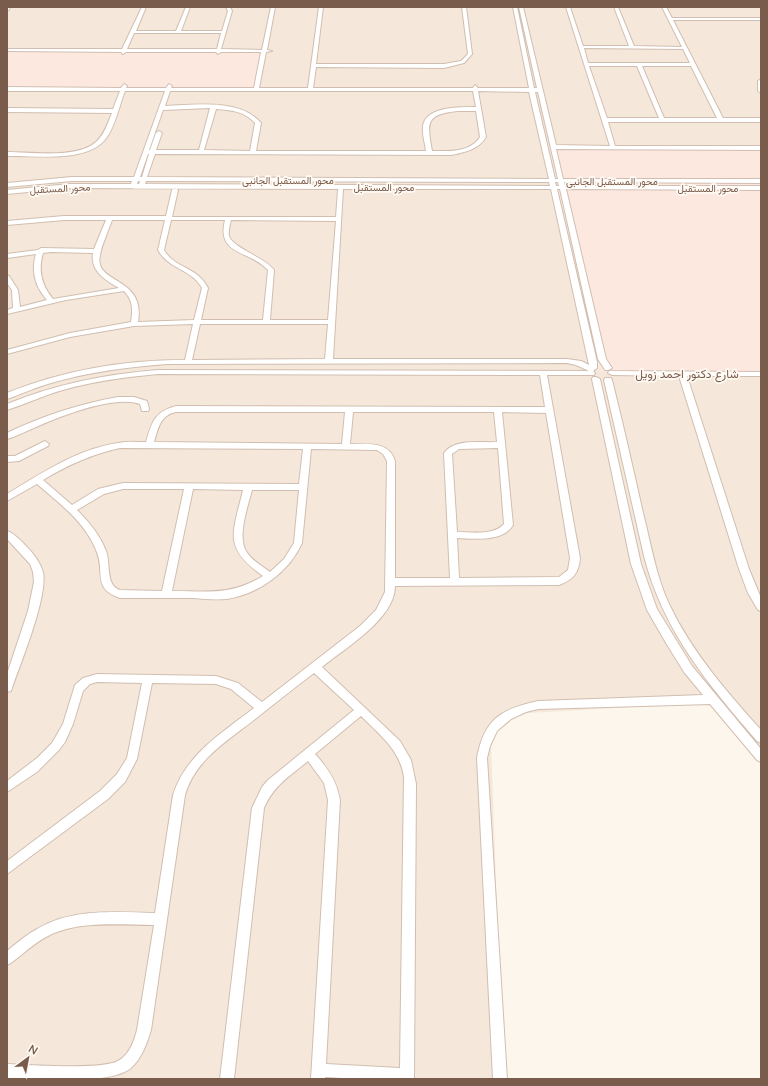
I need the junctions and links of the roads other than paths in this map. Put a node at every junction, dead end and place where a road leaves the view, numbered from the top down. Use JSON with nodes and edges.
{"nodes":[{"id":1,"x":144,"y":7,"type":"edge"},
{"id":2,"x":188,"y":7,"type":"edge"},
{"id":3,"x":228,"y":7,"type":"edge"},
{"id":4,"x":273,"y":7,"type":"edge"},
{"id":5,"x":279,"y":7,"type":"edge"},
{"id":6,"x":321,"y":7,"type":"edge"},
{"id":7,"x":464,"y":7,"type":"edge"},
{"id":8,"x":515,"y":7,"type":"edge"},
{"id":9,"x":521,"y":7,"type":"edge"},
{"id":10,"x":568,"y":7,"type":"edge"},
{"id":11,"x":616,"y":7,"type":"edge"},
{"id":12,"x":664,"y":7,"type":"edge"},
{"id":13,"x":671,"y":19,"type":"junction"},
{"id":14,"x":761,"y":19,"type":"edge"},
{"id":15,"x":132,"y":32,"type":"junction"},
{"id":16,"x":178,"y":32,"type":"junction"},
{"id":17,"x":224,"y":32,"type":"junction"},
{"id":18,"x":581,"y":47,"type":"junction"},
{"id":19,"x":632,"y":48,"type":"junction"},
{"id":20,"x":685,"y":48,"type":"junction"},
{"id":21,"x":7,"y":51,"type":"edge"},
{"id":22,"x":123,"y":52,"type":"junction"},
{"id":23,"x":218,"y":52,"type":"junction"},
{"id":24,"x":267,"y":52,"type":"junction"},
{"id":25,"x":586,"y":64,"type":"junction"},
{"id":26,"x":639,"y":64,"type":"junction"},
{"id":27,"x":693,"y":64,"type":"junction"},
{"id":28,"x":314,"y":65,"type":"junction"},
{"id":29,"x":761,"y":81,"type":"edge"},
{"id":30,"x":7,"y":87,"type":"edge"},
{"id":31,"x":124,"y":87,"type":"junction"},
{"id":32,"x":171,"y":88,"type":"junction"},
{"id":33,"x":256,"y":88,"type":"junction"},
{"id":34,"x":262,"y":88,"type":"junction"},
{"id":35,"x":310,"y":88,"type":"junction"},
{"id":36,"x":476,"y":88,"type":"junction"},
{"id":37,"x":531,"y":88,"type":"junction"},
{"id":38,"x":540,"y":88,"type":"junction"},
{"id":39,"x":761,"y":91,"type":"edge"},
{"id":40,"x":165,"y":108,"type":"junction"},
{"id":41,"x":213,"y":108,"type":"junction"},
{"id":42,"x":479,"y":109,"type":"junction"},
{"id":43,"x":7,"y":110,"type":"edge"},
{"id":44,"x":114,"y":111,"type":"junction"},
{"id":45,"x":605,"y":120,"type":"junction"},
{"id":46,"x":662,"y":120,"type":"junction"},
{"id":47,"x":721,"y":120,"type":"junction"},
{"id":48,"x":761,"y":120,"type":"edge"},
{"id":49,"x":554,"y":147,"type":"junction"},
{"id":50,"x":613,"y":147,"type":"junction"},
{"id":51,"x":761,"y":148,"type":"edge"},
{"id":52,"x":146,"y":152,"type":"junction"},
{"id":53,"x":153,"y":152,"type":"junction"},
{"id":54,"x":201,"y":152,"type":"junction"},
{"id":55,"x":253,"y":152,"type":"junction"},
{"id":56,"x":429,"y":152,"type":"junction"},
{"id":57,"x":7,"y":154,"type":"edge"},
{"id":58,"x":761,"y":181,"type":"edge"},
{"id":59,"x":139,"y":183,"type":"junction"},
{"id":60,"x":761,"y":184,"type":"edge"},
{"id":61,"x":7,"y":185,"type":"edge"},
{"id":62,"x":553,"y":186,"type":"junction"},
{"id":63,"x":563,"y":186,"type":"junction"},
{"id":64,"x":7,"y":188,"type":"edge"},
{"id":65,"x":152,"y":188,"type":"junction"},
{"id":66,"x":175,"y":190,"type":"junction"},
{"id":67,"x":341,"y":190,"type":"junction"},
{"id":68,"x":761,"y":190,"type":"edge"},
{"id":69,"x":7,"y":192,"type":"edge"},
{"id":70,"x":7,"y":196,"type":"edge"},
{"id":71,"x":110,"y":218,"type":"junction"},
{"id":72,"x":168,"y":218,"type":"junction"},
{"id":73,"x":228,"y":219,"type":"junction"},
{"id":74,"x":339,"y":219,"type":"junction"},
{"id":75,"x":7,"y":223,"type":"edge"},
{"id":76,"x":41,"y":250,"type":"junction"},
{"id":77,"x":98,"y":251,"type":"junction"},
{"id":78,"x":7,"y":256,"type":"edge"},
{"id":79,"x":7,"y":277,"type":"edge"},
{"id":80,"x":125,"y":289,"type":"junction"},
{"id":81,"x":51,"y":301,"type":"junction"},
{"id":82,"x":17,"y":309,"type":"junction"},
{"id":83,"x":7,"y":312,"type":"edge"},
{"id":84,"x":582,"y":316,"type":"junction"},
{"id":85,"x":592,"y":316,"type":"junction"},
{"id":86,"x":198,"y":322,"type":"junction"},
{"id":87,"x":266,"y":322,"type":"junction"},
{"id":88,"x":332,"y":322,"type":"junction"},
{"id":89,"x":134,"y":324,"type":"junction"},
{"id":90,"x":7,"y":352,"type":"edge"},
{"id":91,"x":188,"y":362,"type":"junction"},
{"id":92,"x":329,"y":362,"type":"junction"},
{"id":93,"x":338,"y":362,"type":"junction"},
{"id":94,"x":338,"y":372,"type":"junction"},
{"id":95,"x":543,"y":372,"type":"junction"},
{"id":96,"x":593,"y":372,"type":"junction"},
{"id":97,"x":682,"y":373,"type":"junction"},
{"id":98,"x":609,"y":374,"type":"junction"},
{"id":99,"x":761,"y":375,"type":"edge"},
{"id":100,"x":7,"y":396,"type":"edge"},
{"id":101,"x":7,"y":407,"type":"edge"},
{"id":102,"x":145,"y":409,"type":"dead end"},
{"id":103,"x":349,"y":409,"type":"junction"},
{"id":104,"x":498,"y":410,"type":"junction"},
{"id":105,"x":550,"y":410,"type":"junction"},
{"id":106,"x":7,"y":436,"type":"edge"},
{"id":107,"x":45,"y":444,"type":"dead end"},
{"id":108,"x":149,"y":444,"type":"junction"},
{"id":109,"x":502,"y":445,"type":"junction"},
{"id":110,"x":307,"y":446,"type":"junction"},
{"id":111,"x":346,"y":446,"type":"junction"},
{"id":112,"x":7,"y":459,"type":"edge"},
{"id":113,"x":38,"y":480,"type":"junction"},
{"id":114,"x":190,"y":486,"type":"junction"},
{"id":115,"x":248,"y":487,"type":"junction"},
{"id":116,"x":303,"y":487,"type":"junction"},
{"id":117,"x":7,"y":498,"type":"edge"},
{"id":118,"x":71,"y":510,"type":"junction"},
{"id":119,"x":7,"y":534,"type":"edge"},
{"id":120,"x":452,"y":535,"type":"junction"},
{"id":121,"x":269,"y":576,"type":"junction"},
{"id":122,"x":390,"y":582,"type":"junction"},
{"id":123,"x":455,"y":582,"type":"junction"},
{"id":124,"x":166,"y":595,"type":"junction"},
{"id":125,"x":761,"y":607,"type":"edge"},
{"id":126,"x":315,"y":667,"type":"junction"},
{"id":127,"x":148,"y":678,"type":"junction"},
{"id":128,"x":7,"y":688,"type":"edge"},
{"id":129,"x":712,"y":699,"type":"junction"},
{"id":130,"x":260,"y":708,"type":"junction"},
{"id":131,"x":361,"y":710,"type":"junction"},
{"id":132,"x":761,"y":738,"type":"edge"},
{"id":133,"x":308,"y":754,"type":"junction"},
{"id":134,"x":761,"y":757,"type":"edge"},
{"id":135,"x":7,"y":787,"type":"edge"},
{"id":136,"x":7,"y":868,"type":"edge"},
{"id":137,"x":160,"y":919,"type":"junction"},
{"id":138,"x":7,"y":959,"type":"edge"},
{"id":139,"x":8,"y":1074,"type":"edge"},
{"id":140,"x":319,"y":1074,"type":"edge"},
{"id":141,"x":407,"y":1077,"type":"edge"},
{"id":142,"x":227,"y":1079,"type":"edge"},
{"id":143,"x":500,"y":1079,"type":"edge"}],
"edges":[{"from":1,"to":15,"type":"street"},
{"from":2,"to":16,"type":"street"},
{"from":3,"to":17,"type":"street"},
{"from":4,"to":24,"type":"street"},
{"from":5,"to":24,"type":"street"},
{"from":6,"to":28,"type":"street"},
{"from":7,"to":28,"type":"street"},
{"from":8,"to":37,"type":"street"},
{"from":9,"to":38,"type":"street"},
{"from":10,"to":18,"type":"street"},
{"from":11,"to":19,"type":"street"},
{"from":12,"to":13,"type":"street"},
{"from":13,"to":14,"type":"street"},
{"from":13,"to":20,"type":"street"},
{"from":15,"to":16,"type":"street"},
{"from":15,"to":22,"type":"street"},
{"from":16,"to":17,"type":"street"},
{"from":17,"to":23,"type":"street"},
{"from":18,"to":19,"type":"street"},
{"from":18,"to":25,"type":"street"},
{"from":19,"to":20,"type":"street"},
{"from":20,"to":27,"type":"street"},
{"from":21,"to":22,"type":"street"},
{"from":22,"to":23,"type":"street"},
{"from":23,"to":24,"type":"street"},
{"from":24,"to":33,"type":"street"},
{"from":24,"to":34,"type":"street"},
{"from":25,"to":26,"type":"street"},
{"from":25,"to":45,"type":"street"},
{"from":26,"to":27,"type":"street"},
{"from":26,"to":46,"type":"street"},
{"from":27,"to":47,"type":"street"},
{"from":28,"to":35,"type":"street"},
{"from":29,"to":39,"type":"street"},
{"from":30,"to":31,"type":"street"},
{"from":31,"to":32,"type":"street"},
{"from":31,"to":44,"type":"street"},
{"from":32,"to":33,"type":"street"},
{"from":32,"to":40,"type":"street"},
{"from":33,"to":34,"type":"street"},
{"from":34,"to":35,"type":"street"},
{"from":35,"to":36,"type":"street"},
{"from":36,"to":37,"type":"street"},
{"from":36,"to":42,"type":"street"},
{"from":37,"to":38,"type":"street"},
{"from":37,"to":62,"type":"street"},
{"from":38,"to":49,"type":"street"},
{"from":40,"to":41,"type":"street"},
{"from":40,"to":52,"type":"street"},
{"from":40,"to":53,"type":"street"},
{"from":41,"to":54,"type":"street"},
{"from":41,"to":55,"type":"street"},
{"from":42,"to":56,"type":"street"},
{"from":42,"to":56,"type":"street"},
{"from":43,"to":44,"type":"street"},
{"from":44,"to":57,"type":"street"},
{"from":45,"to":46,"type":"street"},
{"from":45,"to":50,"type":"street"},
{"from":46,"to":47,"type":"street"},
{"from":47,"to":48,"type":"street"},
{"from":49,"to":50,"type":"street"},
{"from":49,"to":63,"type":"street"},
{"from":50,"to":51,"type":"street"},
{"from":52,"to":53,"type":"street"},
{"from":52,"to":59,"type":"street"},
{"from":53,"to":54,"type":"street"},
{"from":53,"to":59,"type":"street"},
{"from":54,"to":55,"type":"street"},
{"from":55,"to":56,"type":"street"},
{"from":58,"to":63,"type":"street","name":"محور المستقبل الجانبى"},
{"from":59,"to":61,"type":"street"},
{"from":59,"to":62,"type":"street","name":"محور المستقبل"},
{"from":59,"to":64,"type":"street","name":"محور المستقبل"},
{"from":59,"to":65,"type":"street","name":"محور المستقبل"},
{"from":59,"to":69,"type":"street","name":"محور المستقبل"},
{"from":60,"to":63,"type":"street","name":"محور المستقبل"},
{"from":62,"to":63,"type":"street","name":"محور المستقبل الجانبى"},
{"from":62,"to":63,"type":"street","name":"محور المستقبل الجانبى"},
{"from":62,"to":65,"type":"street","name":"محور المستقبل"},
{"from":62,"to":67,"type":"street","name":"محور المستقبل الجانبى"},
{"from":62,"to":84,"type":"street"},
{"from":63,"to":68,"type":"street","name":"محور المستقبل الجانبى"},
{"from":63,"to":85,"type":"street"},
{"from":65,"to":66,"type":"street","name":"محور المستقبل الجانبى"},
{"from":65,"to":70,"type":"street","name":"محور المستقبل الجانبى"},
{"from":66,"to":67,"type":"street","name":"محور المستقبل الجانبى"},
{"from":66,"to":72,"type":"street"},
{"from":67,"to":74,"type":"street"},
{"from":71,"to":72,"type":"street"},
{"from":71,"to":75,"type":"street"},
{"from":71,"to":77,"type":"street"},
{"from":72,"to":73,"type":"street"},
{"from":72,"to":86,"type":"street"},
{"from":73,"to":74,"type":"street"},
{"from":73,"to":87,"type":"street"},
{"from":74,"to":88,"type":"street"},
{"from":76,"to":77,"type":"street"},
{"from":76,"to":78,"type":"street"},
{"from":76,"to":81,"type":"street"},
{"from":77,"to":80,"type":"street"},
{"from":79,"to":82,"type":"street"},
{"from":80,"to":81,"type":"street"},
{"from":80,"to":89,"type":"street"},
{"from":81,"to":82,"type":"street"},
{"from":82,"to":83,"type":"street"},
{"from":84,"to":85,"type":"street"},
{"from":84,"to":96,"type":"street"},
{"from":85,"to":98,"type":"street"},
{"from":86,"to":87,"type":"street"},
{"from":86,"to":89,"type":"street"},
{"from":86,"to":91,"type":"street"},
{"from":87,"to":88,"type":"street"},
{"from":88,"to":92,"type":"street"},
{"from":89,"to":90,"type":"street"},
{"from":91,"to":92,"type":"street"},
{"from":91,"to":100,"type":"street"},
{"from":92,"to":93,"type":"street"},
{"from":93,"to":94,"type":"street"},
{"from":93,"to":96,"type":"street"},
{"from":94,"to":95,"type":"street"},
{"from":94,"to":101,"type":"street"},
{"from":95,"to":96,"type":"street"},
{"from":95,"to":105,"type":"street"},
{"from":96,"to":98,"type":"street"},
{"from":96,"to":98,"type":"street"},
{"from":96,"to":129,"type":"street"},
{"from":97,"to":98,"type":"street","name":"شارع دكتور احمد زويل"},
{"from":97,"to":99,"type":"street","name":"شارع دكتور احمد زويل"},
{"from":97,"to":125,"type":"street"},
{"from":98,"to":132,"type":"street"},
{"from":102,"to":106,"type":"street"},
{"from":103,"to":104,"type":"street"},
{"from":103,"to":108,"type":"street"},
{"from":103,"to":111,"type":"street"},
{"from":104,"to":105,"type":"street"},
{"from":104,"to":109,"type":"street"},
{"from":105,"to":123,"type":"street"},
{"from":107,"to":112,"type":"street"},
{"from":108,"to":110,"type":"street"},
{"from":108,"to":113,"type":"street"},
{"from":109,"to":120,"type":"street"},
{"from":109,"to":120,"type":"street"},
{"from":110,"to":111,"type":"street"},
{"from":110,"to":116,"type":"street"},
{"from":111,"to":122,"type":"street"},
{"from":113,"to":117,"type":"street"},
{"from":113,"to":118,"type":"street"},
{"from":114,"to":115,"type":"street"},
{"from":114,"to":118,"type":"street"},
{"from":114,"to":124,"type":"street"},
{"from":115,"to":116,"type":"street"},
{"from":115,"to":121,"type":"street"},
{"from":116,"to":121,"type":"street"},
{"from":118,"to":124,"type":"street"},
{"from":119,"to":128,"type":"street"},
{"from":120,"to":123,"type":"street"},
{"from":121,"to":124,"type":"street"},
{"from":122,"to":123,"type":"street"},
{"from":122,"to":126,"type":"street"},
{"from":126,"to":130,"type":"street"},
{"from":126,"to":131,"type":"street"},
{"from":127,"to":130,"type":"street"},
{"from":127,"to":135,"type":"street"},
{"from":127,"to":136,"type":"street"},
{"from":129,"to":134,"type":"street"},
{"from":129,"to":143,"type":"street"},
{"from":130,"to":137,"type":"street"},
{"from":131,"to":133,"type":"street"},
{"from":131,"to":141,"type":"street"},
{"from":133,"to":140,"type":"street"},
{"from":133,"to":142,"type":"street"},
{"from":137,"to":138,"type":"street"},
{"from":137,"to":139,"type":"street"},
{"from":140,"to":141,"type":"street"}]}
